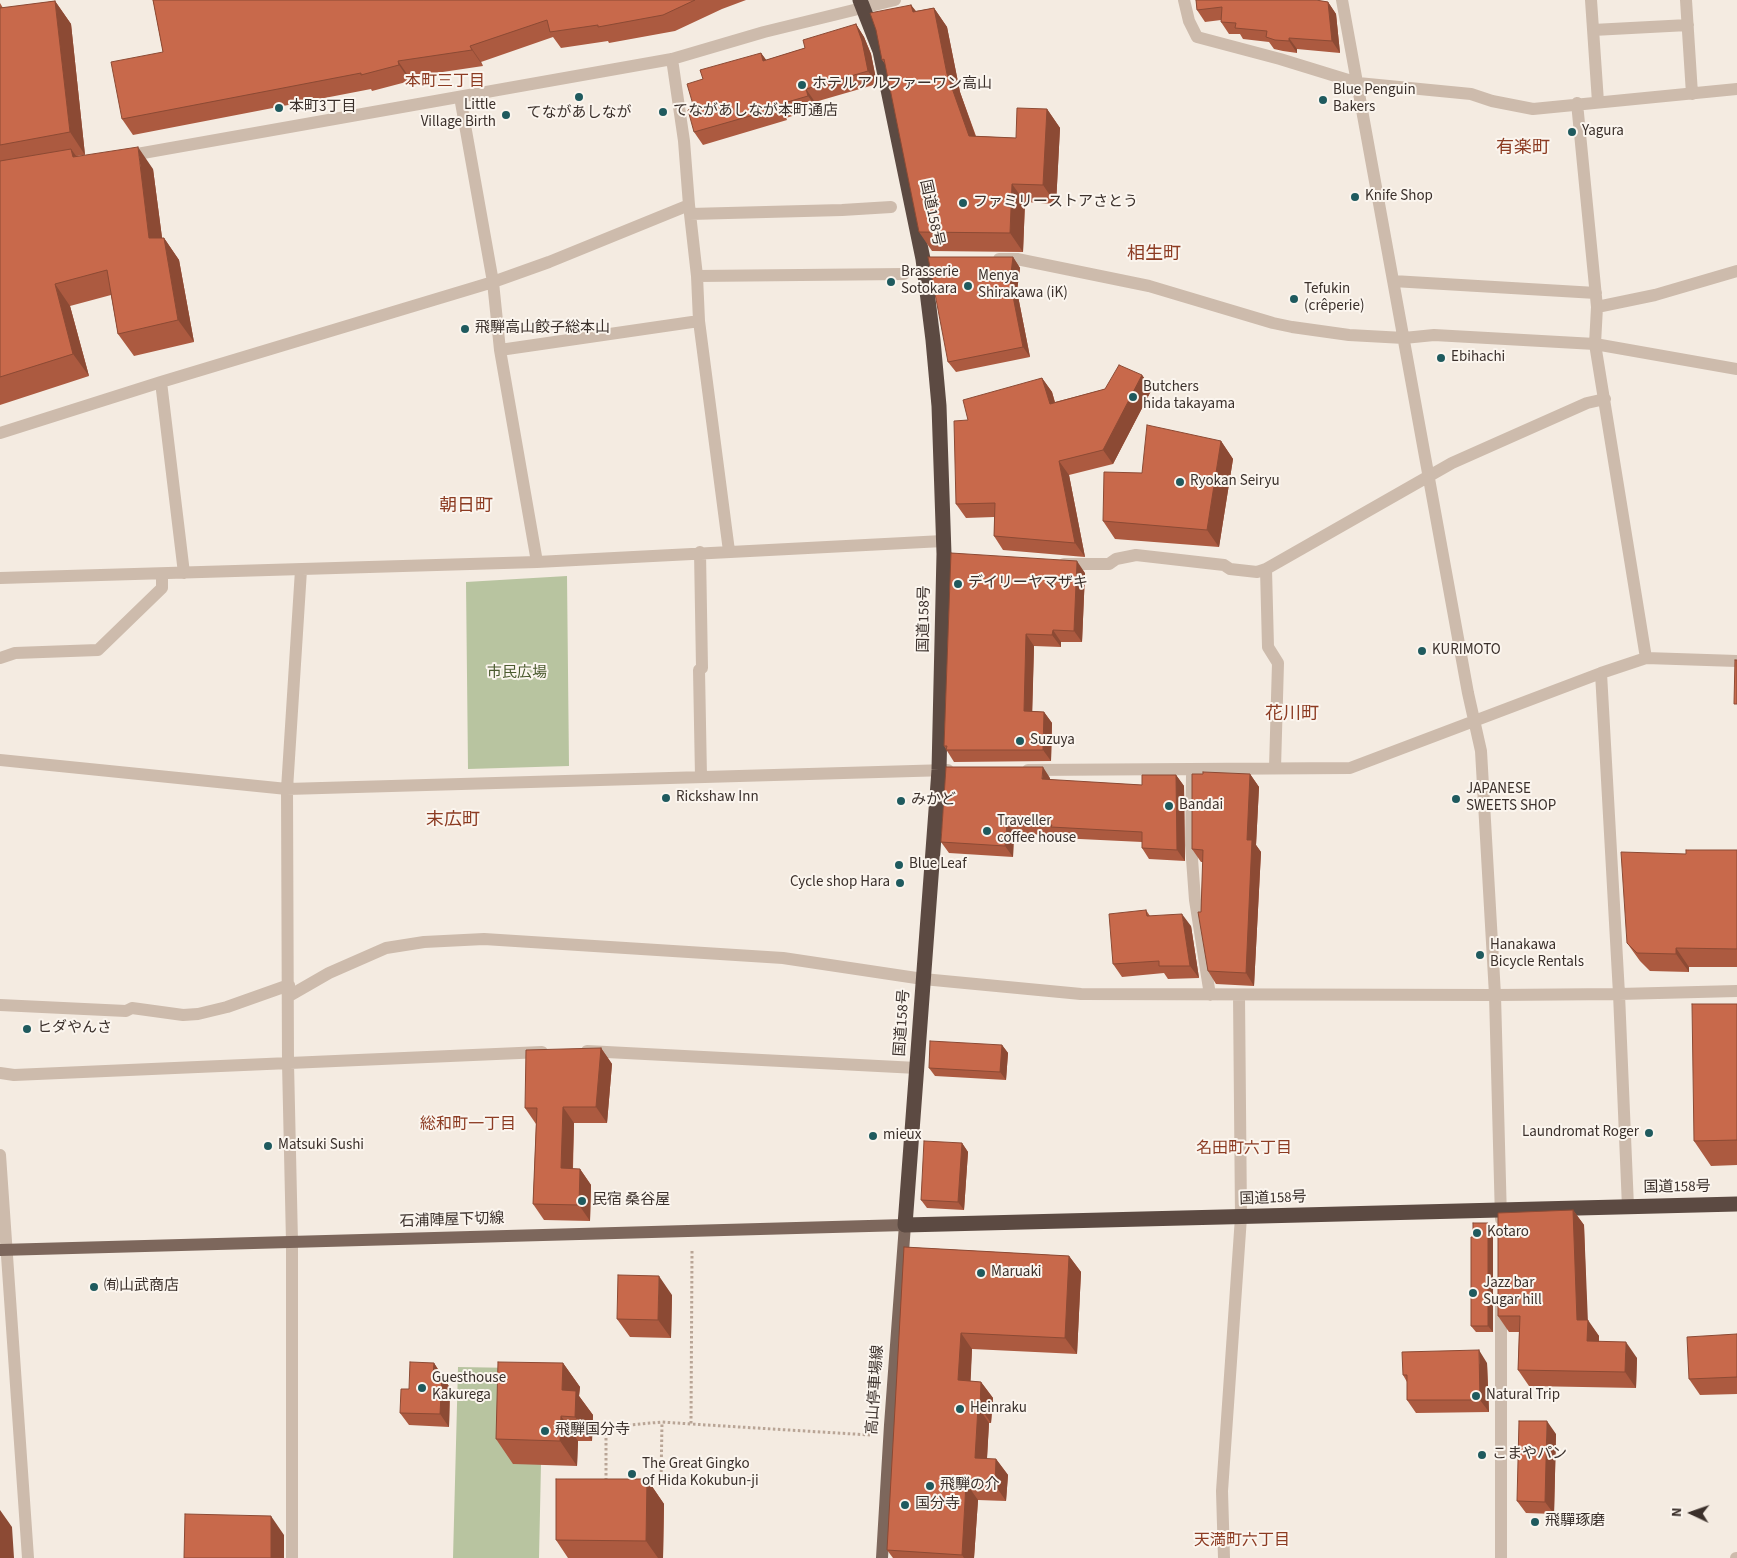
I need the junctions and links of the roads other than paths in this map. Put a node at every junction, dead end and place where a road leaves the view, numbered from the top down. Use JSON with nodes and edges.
{"nodes":[{"id":1,"x":895,"y":0,"type":"edge"},
{"id":2,"x":1184,"y":0,"type":"edge"},
{"id":3,"x":1342,"y":0,"type":"edge"},
{"id":4,"x":1591,"y":0,"type":"edge"},
{"id":5,"x":1686,"y":0,"type":"edge"},
{"id":6,"x":861,"y":4,"type":"edge"},
{"id":7,"x":1688,"y":25,"type":"junction"},
{"id":8,"x":1593,"y":30,"type":"junction"},
{"id":9,"x":672,"y":59,"type":"junction"},
{"id":10,"x":1358,"y":83,"type":"junction"},
{"id":11,"x":1737,"y":88,"type":"edge"},
{"id":12,"x":1692,"y":94,"type":"junction"},
{"id":13,"x":460,"y":97,"type":"junction"},
{"id":14,"x":1598,"y":102,"type":"junction"},
{"id":15,"x":1577,"y":103,"type":"junction"},
{"id":16,"x":117,"y":158,"type":"edge"},
{"id":17,"x":891,"y":207,"type":"dead end"},
{"id":18,"x":689,"y":210,"type":"junction"},
{"id":19,"x":989,"y":259,"type":"edge"},
{"id":20,"x":1737,"y":270,"type":"edge"},
{"id":21,"x":904,"y":274,"type":"dead end"},
{"id":22,"x":697,"y":276,"type":"junction"},
{"id":23,"x":1393,"y":281,"type":"junction"},
{"id":24,"x":493,"y":282,"type":"junction"},
{"id":25,"x":1596,"y":293,"type":"junction"},
{"id":26,"x":1597,"y":307,"type":"junction"},
{"id":27,"x":699,"y":321,"type":"junction"},
{"id":28,"x":1404,"y":338,"type":"junction"},
{"id":29,"x":1595,"y":344,"type":"junction"},
{"id":30,"x":500,"y":350,"type":"junction"},
{"id":31,"x":1737,"y":369,"type":"edge"},
{"id":32,"x":161,"y":382,"type":"junction"},
{"id":33,"x":1605,"y":399,"type":"junction"},
{"id":34,"x":0,"y":433,"type":"edge"},
{"id":35,"x":1429,"y":477,"type":"junction"},
{"id":36,"x":947,"y":550,"type":"junction"},
{"id":37,"x":729,"y":551,"type":"junction"},
{"id":38,"x":700,"y":552,"type":"junction"},
{"id":39,"x":537,"y":562,"type":"junction"},
{"id":40,"x":1054,"y":563,"type":"edge"},
{"id":41,"x":1266,"y":569,"type":"junction"},
{"id":42,"x":301,"y":570,"type":"junction"},
{"id":43,"x":184,"y":573,"type":"junction"},
{"id":44,"x":162,"y":574,"type":"junction"},
{"id":45,"x":0,"y":578,"type":"edge"},
{"id":46,"x":0,"y":658,"type":"edge"},
{"id":47,"x":1646,"y":658,"type":"junction"},
{"id":48,"x":1737,"y":661,"type":"edge"},
{"id":49,"x":1601,"y":673,"type":"junction"},
{"id":50,"x":1475,"y":721,"type":"junction"},
{"id":51,"x":0,"y":760,"type":"edge"},
{"id":52,"x":1192,"y":768,"type":"junction"},
{"id":53,"x":1275,"y":768,"type":"junction"},
{"id":54,"x":939,"y":770,"type":"junction"},
{"id":55,"x":958,"y":770,"type":"edge"},
{"id":56,"x":1017,"y":770,"type":"edge"},
{"id":57,"x":700,"y":777,"type":"junction"},
{"id":58,"x":287,"y":789,"type":"junction"},
{"id":59,"x":923,"y":979,"type":"junction"},
{"id":60,"x":289,"y":991,"type":"junction"},
{"id":61,"x":1737,"y":991,"type":"edge"},
{"id":62,"x":1239,"y":994,"type":"junction"},
{"id":63,"x":1619,"y":994,"type":"junction"},
{"id":64,"x":1210,"y":995,"type":"junction"},
{"id":65,"x":1495,"y":995,"type":"junction"},
{"id":66,"x":0,"y":1005,"type":"edge"},
{"id":67,"x":571,"y":1051,"type":"edge"},
{"id":68,"x":551,"y":1052,"type":"edge"},
{"id":69,"x":288,"y":1063,"type":"junction"},
{"id":70,"x":917,"y":1068,"type":"junction"},
{"id":71,"x":0,"y":1073,"type":"edge"},
{"id":72,"x":0,"y":1155,"type":"edge"},
{"id":73,"x":1737,"y":1204,"type":"edge"},
{"id":74,"x":1628,"y":1207,"type":"junction"},
{"id":75,"x":1501,"y":1210,"type":"junction"},
{"id":76,"x":1241,"y":1217,"type":"junction"},
{"id":77,"x":905,"y":1225,"type":"junction"},
{"id":78,"x":1501,"y":1230,"type":"edge"},
{"id":79,"x":292,"y":1242,"type":"junction"},
{"id":80,"x":4,"y":1250,"type":"edge"},
{"id":81,"x":1501,"y":1290,"type":"edge"},
{"id":82,"x":28,"y":1558,"type":"edge"},
{"id":83,"x":292,"y":1558,"type":"edge"},
{"id":84,"x":882,"y":1558,"type":"edge"},
{"id":85,"x":1224,"y":1558,"type":"edge"},
{"id":86,"x":1501,"y":1558,"type":"edge"}],
"edges":[{"from":1,"to":6,"type":"street"},
{"from":2,"to":10,"type":"street"},
{"from":3,"to":10,"type":"street"},
{"from":4,"to":8,"type":"street"},
{"from":5,"to":7,"type":"street"},
{"from":6,"to":9,"type":"street"},
{"from":6,"to":36,"type":"highway","name":"国道158号"},
{"from":7,"to":8,"type":"street"},
{"from":7,"to":12,"type":"street"},
{"from":8,"to":14,"type":"street"},
{"from":9,"to":13,"type":"street"},
{"from":9,"to":18,"type":"street"},
{"from":10,"to":15,"type":"street"},
{"from":10,"to":23,"type":"street"},
{"from":11,"to":12,"type":"street"},
{"from":12,"to":14,"type":"street"},
{"from":13,"to":16,"type":"street"},
{"from":13,"to":24,"type":"street"},
{"from":14,"to":15,"type":"street"},
{"from":15,"to":25,"type":"street"},
{"from":17,"to":18,"type":"street"},
{"from":18,"to":22,"type":"street"},
{"from":18,"to":24,"type":"street"},
{"from":19,"to":28,"type":"street"},
{"from":20,"to":26,"type":"street"},
{"from":21,"to":22,"type":"street"},
{"from":22,"to":27,"type":"street"},
{"from":23,"to":25,"type":"street"},
{"from":23,"to":28,"type":"street"},
{"from":24,"to":30,"type":"street"},
{"from":24,"to":32,"type":"street"},
{"from":25,"to":26,"type":"street"},
{"from":26,"to":29,"type":"street"},
{"from":27,"to":30,"type":"street"},
{"from":27,"to":37,"type":"street"},
{"from":28,"to":29,"type":"street"},
{"from":28,"to":35,"type":"street"},
{"from":29,"to":31,"type":"street"},
{"from":29,"to":33,"type":"street"},
{"from":30,"to":39,"type":"street"},
{"from":32,"to":34,"type":"street"},
{"from":32,"to":43,"type":"street"},
{"from":33,"to":35,"type":"street"},
{"from":33,"to":47,"type":"street"},
{"from":35,"to":41,"type":"street"},
{"from":35,"to":50,"type":"street"},
{"from":36,"to":37,"type":"street"},
{"from":36,"to":54,"type":"highway","name":"国道158号"},
{"from":37,"to":38,"type":"street"},
{"from":38,"to":39,"type":"street"},
{"from":38,"to":57,"type":"street"},
{"from":39,"to":42,"type":"street"},
{"from":40,"to":41,"type":"street"},
{"from":41,"to":53,"type":"street"},
{"from":42,"to":43,"type":"street"},
{"from":42,"to":58,"type":"street"},
{"from":43,"to":44,"type":"street"},
{"from":44,"to":45,"type":"street"},
{"from":44,"to":46,"type":"street"},
{"from":47,"to":48,"type":"street"},
{"from":47,"to":49,"type":"street"},
{"from":49,"to":50,"type":"street"},
{"from":49,"to":63,"type":"street"},
{"from":50,"to":53,"type":"street"},
{"from":50,"to":65,"type":"street"},
{"from":51,"to":58,"type":"street"},
{"from":52,"to":53,"type":"street"},
{"from":52,"to":56,"type":"street"},
{"from":52,"to":64,"type":"street"},
{"from":54,"to":55,"type":"street"},
{"from":54,"to":57,"type":"street"},
{"from":54,"to":59,"type":"highway","name":"国道158号"},
{"from":57,"to":58,"type":"street"},
{"from":58,"to":60,"type":"street"},
{"from":59,"to":60,"type":"street"},
{"from":59,"to":64,"type":"street"},
{"from":59,"to":70,"type":"highway","name":"国道158号"},
{"from":60,"to":66,"type":"street"},
{"from":60,"to":69,"type":"street"},
{"from":61,"to":63,"type":"street"},
{"from":62,"to":64,"type":"street"},
{"from":62,"to":65,"type":"street"},
{"from":62,"to":76,"type":"street"},
{"from":63,"to":65,"type":"street"},
{"from":63,"to":74,"type":"street"},
{"from":65,"to":75,"type":"street"},
{"from":67,"to":70,"type":"street"},
{"from":68,"to":69,"type":"street"},
{"from":69,"to":71,"type":"street"},
{"from":69,"to":79,"type":"street"},
{"from":70,"to":77,"type":"highway","name":"国道158号"},
{"from":72,"to":80,"type":"street"},
{"from":73,"to":74,"type":"highway","name":"国道158号"},
{"from":74,"to":75,"type":"highway","name":"国道158号"},
{"from":75,"to":76,"type":"highway","name":"国道158号"},
{"from":75,"to":78,"type":"street"},
{"from":76,"to":77,"type":"highway","name":"国道158号"},
{"from":76,"to":85,"type":"street"},
{"from":77,"to":79,"type":"main road","name":"石浦陣屋下切線"},
{"from":77,"to":84,"type":"main road","name":"高山停車場線"},
{"from":79,"to":80,"type":"main road","name":"石浦陣屋下切線"},
{"from":79,"to":83,"type":"street"},
{"from":80,"to":82,"type":"street"},
{"from":81,"to":86,"type":"street"}]}
